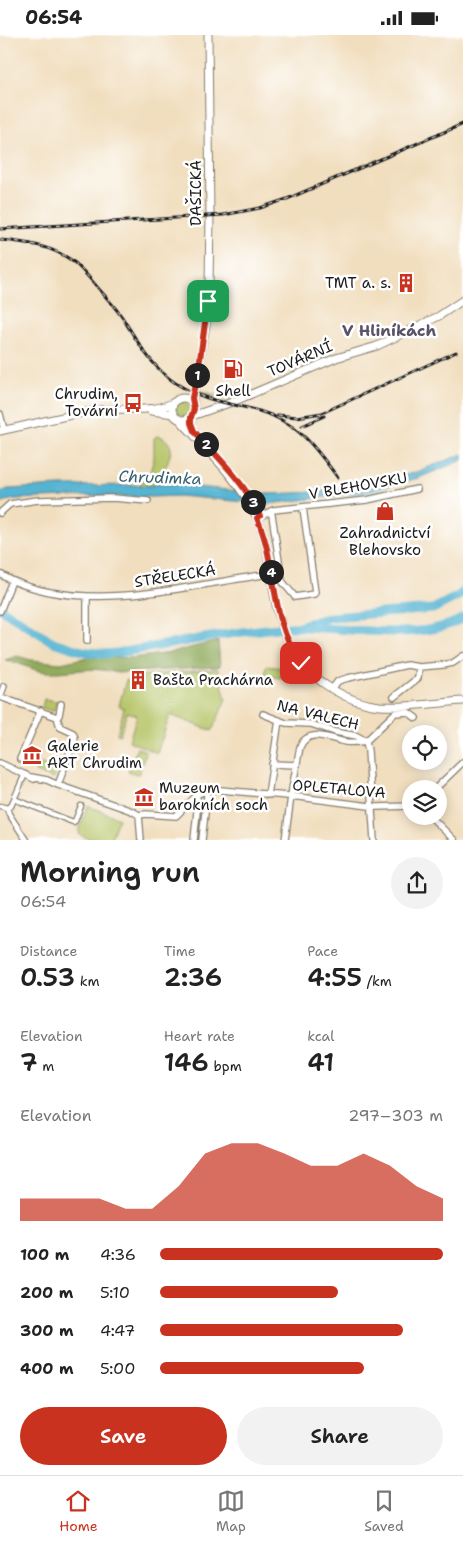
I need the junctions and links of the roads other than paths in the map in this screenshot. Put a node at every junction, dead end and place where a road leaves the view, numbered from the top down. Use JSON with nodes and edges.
{"nodes":[{"id":1,"x":208,"y":35,"type":"edge"},
{"id":2,"x":463,"y":300,"type":"edge"},
{"id":3,"x":201,"y":351,"type":"junction"},
{"id":4,"x":178,"y":400,"type":"junction"},
{"id":5,"x":193,"y":404,"type":"junction"},
{"id":6,"x":227,"y":404,"type":"junction"},
{"id":7,"x":131,"y":409,"type":"junction"},
{"id":8,"x":0,"y":414,"type":"edge"},
{"id":9,"x":176,"y":417,"type":"junction"},
{"id":10,"x":192,"y":417,"type":"junction"},
{"id":11,"x":2,"y":431,"type":"edge"},
{"id":12,"x":241,"y":487,"type":"junction"},
{"id":13,"x":416,"y":489,"type":"dead end"},
{"id":14,"x":148,"y":501,"type":"dead end"},
{"id":15,"x":303,"y":508,"type":"junction"},
{"id":16,"x":0,"y":513,"type":"edge"},
{"id":17,"x":272,"y":515,"type":"dead end"},
{"id":18,"x":258,"y":517,"type":"junction"},
{"id":19,"x":265,"y":572,"type":"dead end"},
{"id":20,"x":0,"y":574,"type":"edge"},
{"id":21,"x":12,"y":581,"type":"junction"},
{"id":22,"x":87,"y":597,"type":"junction"},
{"id":23,"x":0,"y":611,"type":"edge"},
{"id":24,"x":87,"y":641,"type":"dead end"},
{"id":25,"x":463,"y":656,"type":"edge"},
{"id":26,"x":419,"y":667,"type":"junction"},
{"id":27,"x":4,"y":686,"type":"dead end"},
{"id":28,"x":334,"y":687,"type":"junction"},
{"id":29,"x":0,"y":697,"type":"edge"},
{"id":30,"x":394,"y":697,"type":"dead end"},
{"id":31,"x":463,"y":697,"type":"edge"},
{"id":32,"x":463,"y":701,"type":"edge"},
{"id":33,"x":61,"y":704,"type":"dead end"},
{"id":34,"x":41,"y":710,"type":"junction"},
{"id":35,"x":263,"y":714,"type":"dead end"},
{"id":36,"x":57,"y":717,"type":"junction"},
{"id":37,"x":416,"y":718,"type":"dead end"},
{"id":38,"x":279,"y":721,"type":"junction"},
{"id":39,"x":366,"y":741,"type":"junction"},
{"id":40,"x":20,"y":759,"type":"dead end"},
{"id":41,"x":463,"y":762,"type":"edge"},
{"id":42,"x":0,"y":763,"type":"edge"},
{"id":43,"x":272,"y":763,"type":"junction"},
{"id":44,"x":297,"y":765,"type":"junction"},
{"id":45,"x":25,"y":774,"type":"junction"},
{"id":46,"x":444,"y":780,"type":"edge"},
{"id":47,"x":58,"y":785,"type":"junction"},
{"id":48,"x":205,"y":790,"type":"junction"},
{"id":49,"x":196,"y":795,"type":"junction"},
{"id":50,"x":268,"y":795,"type":"junction"},
{"id":51,"x":291,"y":797,"type":"junction"},
{"id":52,"x":14,"y":799,"type":"junction"},
{"id":53,"x":82,"y":805,"type":"dead end"},
{"id":54,"x":0,"y":806,"type":"edge"},
{"id":55,"x":372,"y":806,"type":"junction"},
{"id":56,"x":402,"y":806,"type":"edge"},
{"id":57,"x":7,"y":808,"type":"junction"},
{"id":58,"x":140,"y":815,"type":"junction"},
{"id":59,"x":439,"y":825,"type":"edge"},
{"id":60,"x":26,"y":840,"type":"edge"},
{"id":61,"x":141,"y":840,"type":"edge"},
{"id":62,"x":194,"y":840,"type":"edge"},
{"id":63,"x":202,"y":840,"type":"edge"},
{"id":64,"x":285,"y":840,"type":"edge"},
{"id":65,"x":374,"y":840,"type":"edge"},
{"id":66,"x":454,"y":840,"type":"edge"}],
"edges":[{"from":1,"to":3,"type":"street","name":"DAŠICKÁ"},
{"from":2,"to":6,"type":"street","name":"TOVÁRNÍ"},
{"from":3,"to":4,"type":"street","name":"DAŠICKÁ"},
{"from":3,"to":5,"type":"street","name":"DAŠICKÁ"},
{"from":4,"to":5,"type":"street"},
{"from":4,"to":7,"type":"street"},
{"from":4,"to":9,"type":"street"},
{"from":5,"to":6,"type":"street","name":"TOVÁRNÍ"},
{"from":5,"to":10,"type":"street"},
{"from":6,"to":10,"type":"street","name":"TOVÁRNÍ"},
{"from":7,"to":9,"type":"street"},
{"from":7,"to":11,"type":"street"},
{"from":8,"to":11,"type":"street"},
{"from":9,"to":10,"type":"street"},
{"from":9,"to":12,"type":"street"},
{"from":10,"to":12,"type":"street"},
{"from":12,"to":18,"type":"street"},
{"from":13,"to":15,"type":"street","name":"V BLEHOVSKU"},
{"from":14,"to":16,"type":"street"},
{"from":15,"to":17,"type":"street","name":"V BLEHOVSKU"},
{"from":15,"to":18,"type":"street","name":"V BLEHOVSKU"},
{"from":18,"to":28,"type":"street"},
{"from":19,"to":22,"type":"street","name":"STŘELECKÁ"},
{"from":20,"to":21,"type":"street","name":"STŘELECKÁ"},
{"from":21,"to":22,"type":"street","name":"STŘELECKÁ"},
{"from":21,"to":23,"type":"street"},
{"from":22,"to":24,"type":"street"},
{"from":25,"to":26,"type":"street"},
{"from":26,"to":28,"type":"street"},
{"from":26,"to":30,"type":"street"},
{"from":27,"to":29,"type":"street"},
{"from":28,"to":31,"type":"street"},
{"from":28,"to":32,"type":"street"},
{"from":29,"to":34,"type":"street"},
{"from":33,"to":36,"type":"street"},
{"from":34,"to":36,"type":"street"},
{"from":34,"to":40,"type":"street"},
{"from":35,"to":38,"type":"street","name":"NA VALECH"},
{"from":36,"to":47,"type":"street"},
{"from":37,"to":39,"type":"street"},
{"from":38,"to":39,"type":"street","name":"NA VALECH"},
{"from":38,"to":43,"type":"street"},
{"from":39,"to":44,"type":"street","name":"NA VALECH"},
{"from":39,"to":55,"type":"street","name":"NA VALECH"},
{"from":41,"to":46,"type":"street"},
{"from":42,"to":45,"type":"street"},
{"from":43,"to":44,"type":"street"},
{"from":43,"to":50,"type":"street"},
{"from":44,"to":51,"type":"street"},
{"from":45,"to":47,"type":"street"},
{"from":45,"to":52,"type":"street"},
{"from":47,"to":58,"type":"street"},
{"from":48,"to":49,"type":"street"},
{"from":48,"to":50,"type":"street","name":"OPLETALOVA"},
{"from":48,"to":63,"type":"street"},
{"from":49,"to":58,"type":"street"},
{"from":49,"to":62,"type":"street"},
{"from":50,"to":51,"type":"street","name":"OPLETALOVA"},
{"from":51,"to":55,"type":"street","name":"OPLETALOVA"},
{"from":51,"to":64,"type":"street"},
{"from":52,"to":53,"type":"street"},
{"from":52,"to":57,"type":"street"},
{"from":54,"to":57,"type":"street"},
{"from":55,"to":56,"type":"street","name":"OPLETALOVA"},
{"from":55,"to":65,"type":"street","name":"NA VALECH"},
{"from":57,"to":60,"type":"street"},
{"from":58,"to":61,"type":"street"},
{"from":59,"to":66,"type":"street"}]}
